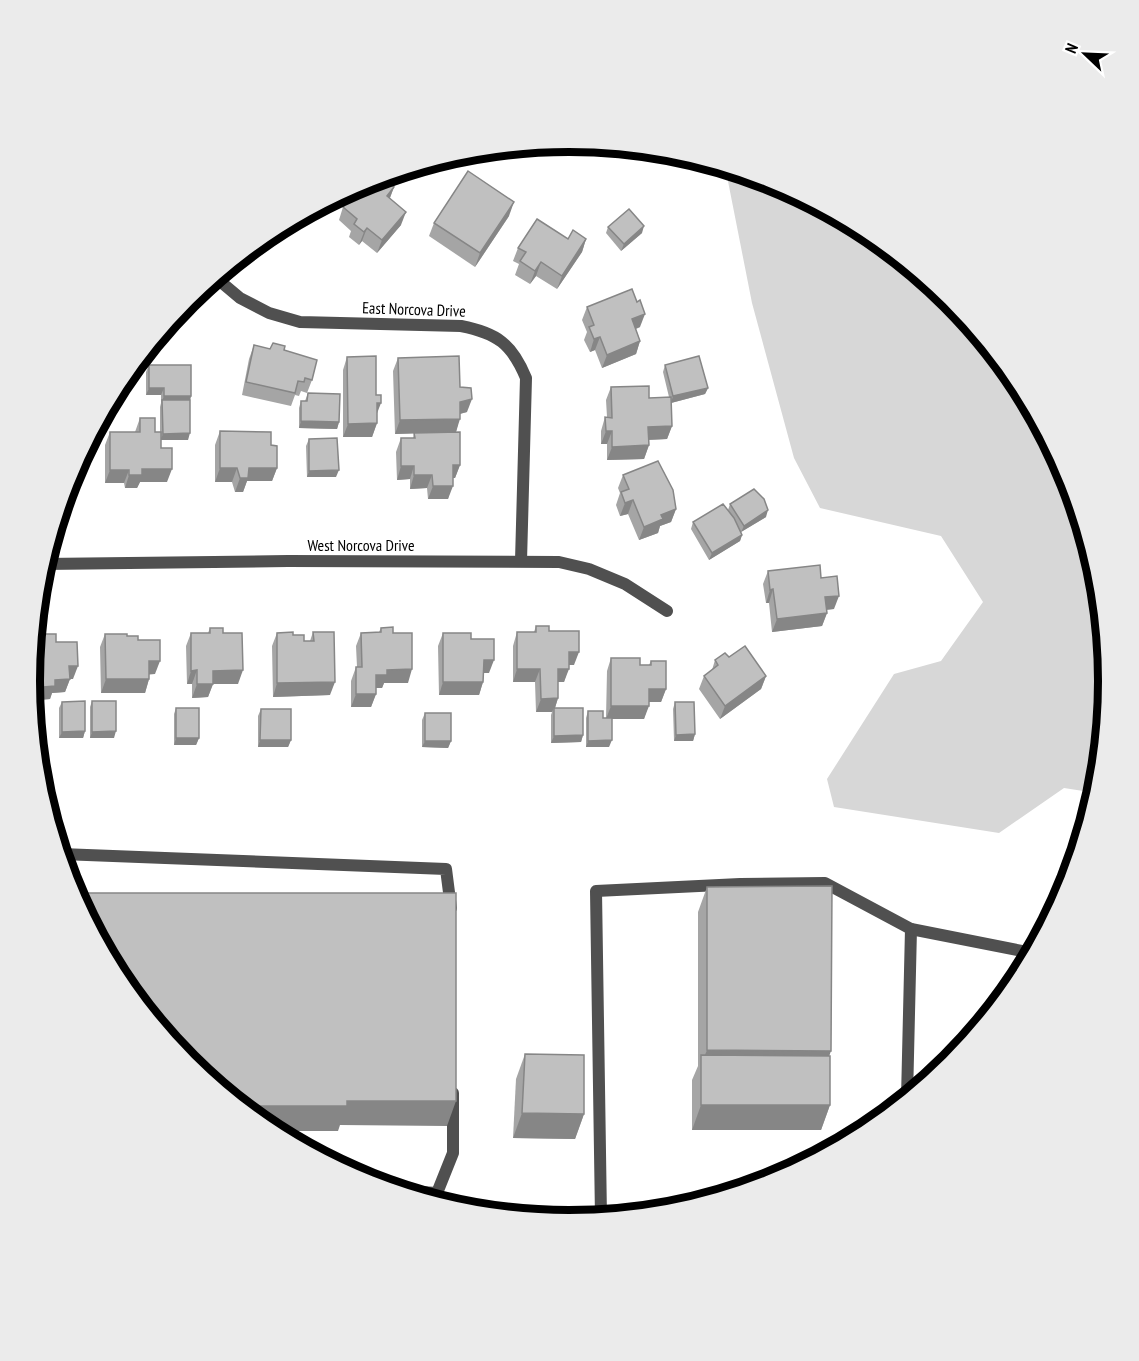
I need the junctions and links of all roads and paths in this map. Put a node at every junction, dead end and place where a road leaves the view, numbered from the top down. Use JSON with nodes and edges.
{"nodes":[{"id":1,"x":222,"y":283,"type":"edge"},
{"id":2,"x":521,"y":561,"type":"junction"},
{"id":3,"x":54,"y":564,"type":"edge"},
{"id":4,"x":667,"y":611,"type":"dead end"},
{"id":5,"x":70,"y":854,"type":"edge"},
{"id":6,"x":454,"y":926,"type":"edge"},
{"id":7,"x":911,"y":929,"type":"junction"},
{"id":8,"x":1024,"y":951,"type":"edge"},
{"id":9,"x":453,"y":1085,"type":"edge"},
{"id":10,"x":907,"y":1087,"type":"edge"},
{"id":11,"x":434,"y":1191,"type":"edge"},
{"id":12,"x":601,"y":1208,"type":"edge"}],
"edges":[{"from":1,"to":2,"type":"street","name":"East Norcova Drive"},
{"from":2,"to":3,"type":"street","name":"West Norcova Drive"},
{"from":2,"to":4,"type":"street","name":"West Norcova Drive"},
{"from":5,"to":6,"type":"street"},
{"from":7,"to":8,"type":"street"},
{"from":7,"to":10,"type":"street"},
{"from":7,"to":12,"type":"street"},
{"from":9,"to":11,"type":"street"}]}
